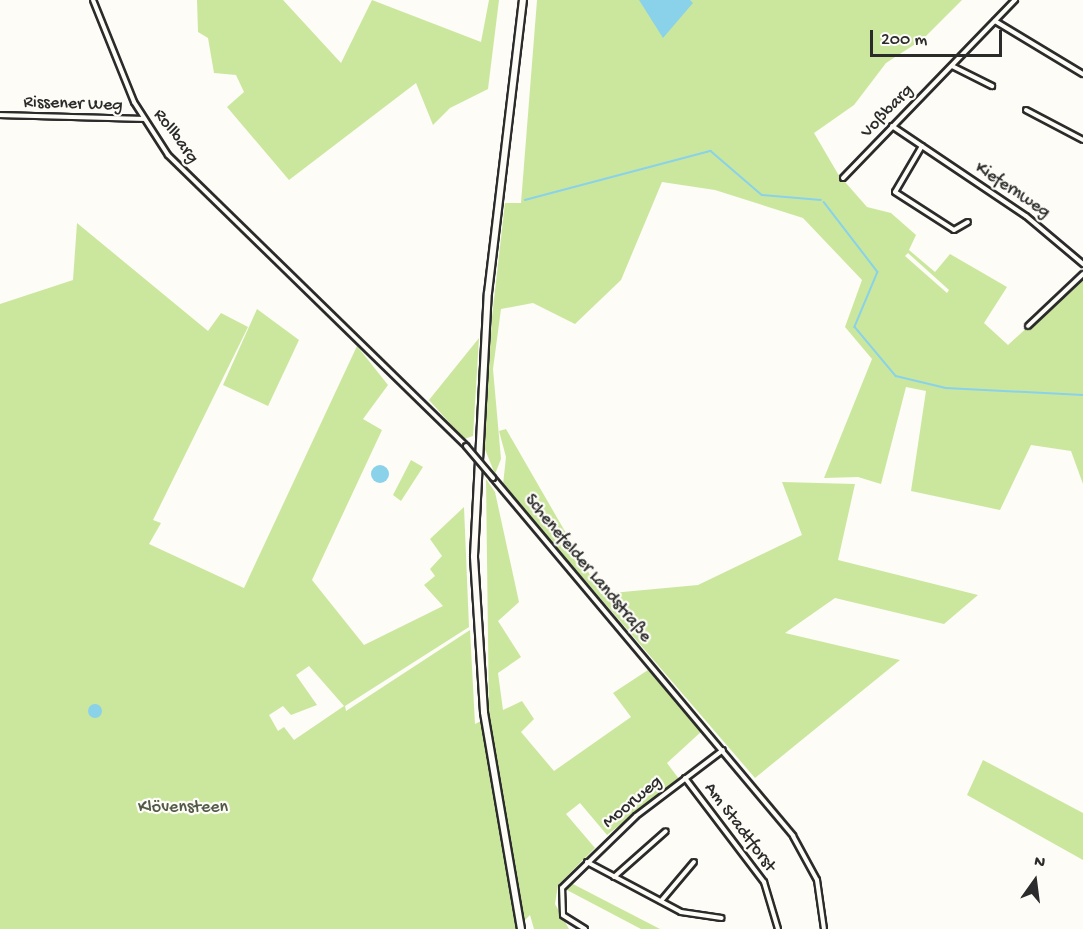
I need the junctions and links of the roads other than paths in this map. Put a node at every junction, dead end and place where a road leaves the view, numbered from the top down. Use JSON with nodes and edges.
{"nodes":[{"id":1,"x":93,"y":0,"type":"edge"},
{"id":2,"x":523,"y":0,"type":"edge"},
{"id":3,"x":1015,"y":0,"type":"edge"},
{"id":4,"x":995,"y":21,"type":"junction"},
{"id":5,"x":952,"y":66,"type":"junction"},
{"id":6,"x":1083,"y":74,"type":"edge"},
{"id":7,"x":992,"y":86,"type":"dead end"},
{"id":8,"x":1026,"y":110,"type":"dead end"},
{"id":9,"x":0,"y":115,"type":"edge"},
{"id":10,"x":144,"y":120,"type":"junction"},
{"id":11,"x":892,"y":126,"type":"junction"},
{"id":12,"x":1083,"y":140,"type":"edge"},
{"id":13,"x":922,"y":146,"type":"junction"},
{"id":14,"x":843,"y":178,"type":"dead end"},
{"id":15,"x":968,"y":222,"type":"dead end"},
{"id":16,"x":279,"y":260,"type":"joint"},
{"id":17,"x":1083,"y":264,"type":"edge"},
{"id":18,"x":1083,"y":274,"type":"edge"},
{"id":19,"x":1028,"y":326,"type":"dead end"},
{"id":20,"x":723,"y":750,"type":"junction"},
{"id":21,"x":685,"y":778,"type":"junction"},
{"id":22,"x":666,"y":831,"type":"dead end"},
{"id":23,"x":587,"y":862,"type":"junction"},
{"id":24,"x":694,"y":862,"type":"dead end"},
{"id":25,"x":614,"y":877,"type":"junction"},
{"id":26,"x":661,"y":901,"type":"junction"},
{"id":27,"x":722,"y":918,"type":"dead end"},
{"id":28,"x":521,"y":929,"type":"edge"},
{"id":29,"x":585,"y":929,"type":"edge"},
{"id":30,"x":778,"y":929,"type":"edge"},
{"id":31,"x":824,"y":929,"type":"edge"}],
"edges":[{"from":1,"to":10,"type":"street","name":"Rollbarg"},
{"from":2,"to":28,"type":"main road"},
{"from":3,"to":4,"type":"street","name":"Voßbarg"},
{"from":4,"to":5,"type":"street","name":"Voßbarg"},
{"from":4,"to":6,"type":"street"},
{"from":5,"to":7,"type":"street"},
{"from":5,"to":11,"type":"street","name":"Voßbarg"},
{"from":8,"to":12,"type":"street"},
{"from":9,"to":10,"type":"street","name":"Rissener Weg"},
{"from":10,"to":16,"type":"street","name":"Rollbarg"},
{"from":11,"to":13,"type":"street","name":"Kiefernweg"},
{"from":11,"to":14,"type":"street","name":"Voßbarg"},
{"from":13,"to":15,"type":"street"},
{"from":13,"to":17,"type":"street","name":"Kiefernweg"},
{"from":16,"to":20,"type":"street","name":"Schenefelder Landstraße","bridge":true},
{"from":18,"to":19,"type":"street"},
{"from":20,"to":21,"type":"street","name":"Moorweg"},
{"from":20,"to":31,"type":"street","name":"Schenefelder Landstraße"},
{"from":21,"to":23,"type":"street","name":"Moorweg"},
{"from":21,"to":30,"type":"street","name":"Am Stadtforst"},
{"from":22,"to":25,"type":"street"},
{"from":23,"to":25,"type":"street"},
{"from":23,"to":29,"type":"street","name":"Moorweg"},
{"from":24,"to":26,"type":"street"},
{"from":25,"to":26,"type":"street"},
{"from":26,"to":27,"type":"street"}]}
